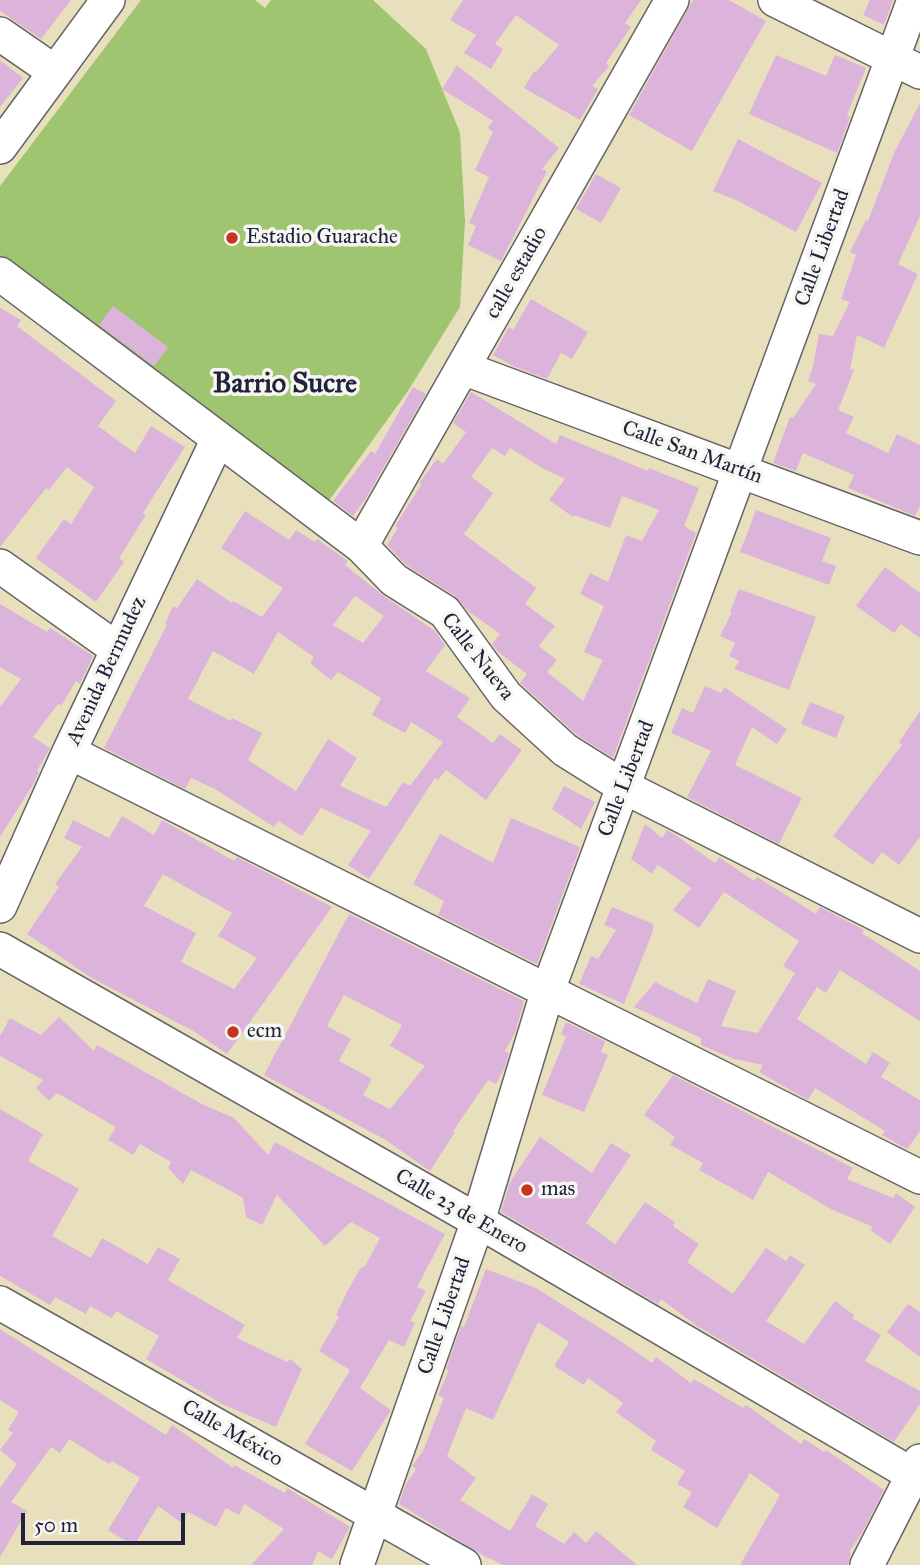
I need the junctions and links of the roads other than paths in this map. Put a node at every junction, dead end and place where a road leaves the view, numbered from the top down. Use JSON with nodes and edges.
{"nodes":[{"id":1,"x":108,"y":0,"type":"edge"},
{"id":2,"x":672,"y":0,"type":"edge"},
{"id":3,"x":775,"y":0,"type":"edge"},
{"id":4,"x":914,"y":0,"type":"edge"},
{"id":5,"x":0,"y":34,"type":"edge"},
{"id":6,"x":906,"y":65,"type":"edge"},
{"id":7,"x":55,"y":72,"type":"junction"},
{"id":8,"x":0,"y":147,"type":"edge"},
{"id":9,"x":0,"y":274,"type":"edge"},
{"id":10,"x":463,"y":368,"type":"junction"},
{"id":11,"x":218,"y":439,"type":"junction"},
{"id":12,"x":741,"y":471,"type":"junction"},
{"id":13,"x":920,"y":538,"type":"edge"},
{"id":14,"x":361,"y":546,"type":"junction"},
{"id":15,"x":0,"y":566,"type":"edge"},
{"id":16,"x":117,"y":649,"type":"junction"},
{"id":17,"x":69,"y":752,"type":"junction"},
{"id":18,"x":624,"y":787,"type":"junction"},
{"id":19,"x":0,"y":906,"type":"edge"},
{"id":20,"x":920,"y":936,"type":"edge"},
{"id":21,"x":0,"y":948,"type":"edge"},
{"id":22,"x":548,"y":989,"type":"junction"},
{"id":23,"x":920,"y":1177,"type":"edge"},
{"id":24,"x":478,"y":1222,"type":"junction"},
{"id":25,"x":0,"y":1303,"type":"edge"},
{"id":26,"x":918,"y":1472,"type":"edge"},
{"id":27,"x":375,"y":1516,"type":"junction"},
{"id":28,"x":357,"y":1565,"type":"edge"},
{"id":29,"x":464,"y":1565,"type":"edge"},
{"id":30,"x":867,"y":1565,"type":"edge"}],
"edges":[{"from":1,"to":7,"type":"street"},
{"from":2,"to":10,"type":"street","name":"calle estadio"},
{"from":3,"to":6,"type":"street"},
{"from":4,"to":6,"type":"street","name":"Calle Libertad"},
{"from":5,"to":7,"type":"street"},
{"from":6,"to":12,"type":"street","name":"Calle Libertad"},
{"from":7,"to":8,"type":"street"},
{"from":9,"to":11,"type":"street","name":"Calle Nueva"},
{"from":10,"to":12,"type":"street","name":"Calle San Martín"},
{"from":10,"to":14,"type":"street","name":"calle estadio"},
{"from":11,"to":14,"type":"street","name":"Calle Nueva"},
{"from":11,"to":16,"type":"street","name":"Avenida Bermudez"},
{"from":12,"to":13,"type":"street","name":"Calle San Martín"},
{"from":12,"to":18,"type":"street","name":"Calle Libertad"},
{"from":14,"to":18,"type":"street","name":"Calle Nueva"},
{"from":15,"to":16,"type":"street"},
{"from":16,"to":17,"type":"street","name":"Avenida Bermudez"},
{"from":17,"to":19,"type":"street","name":"Avenida Bermudez"},
{"from":17,"to":22,"type":"street"},
{"from":18,"to":20,"type":"street","name":"Calle Nueva"},
{"from":18,"to":22,"type":"street","name":"Calle Libertad"},
{"from":21,"to":24,"type":"street","name":"Calle 23 de Enero"},
{"from":22,"to":23,"type":"street"},
{"from":22,"to":24,"type":"street","name":"Calle Libertad"},
{"from":24,"to":26,"type":"street","name":"Calle 23 de Enero"},
{"from":24,"to":27,"type":"street","name":"Calle Libertad"},
{"from":25,"to":27,"type":"street","name":"Calle México"},
{"from":26,"to":30,"type":"street"},
{"from":27,"to":28,"type":"street","name":"Calle Libertad"},
{"from":27,"to":29,"type":"street","name":"Calle México"}]}
